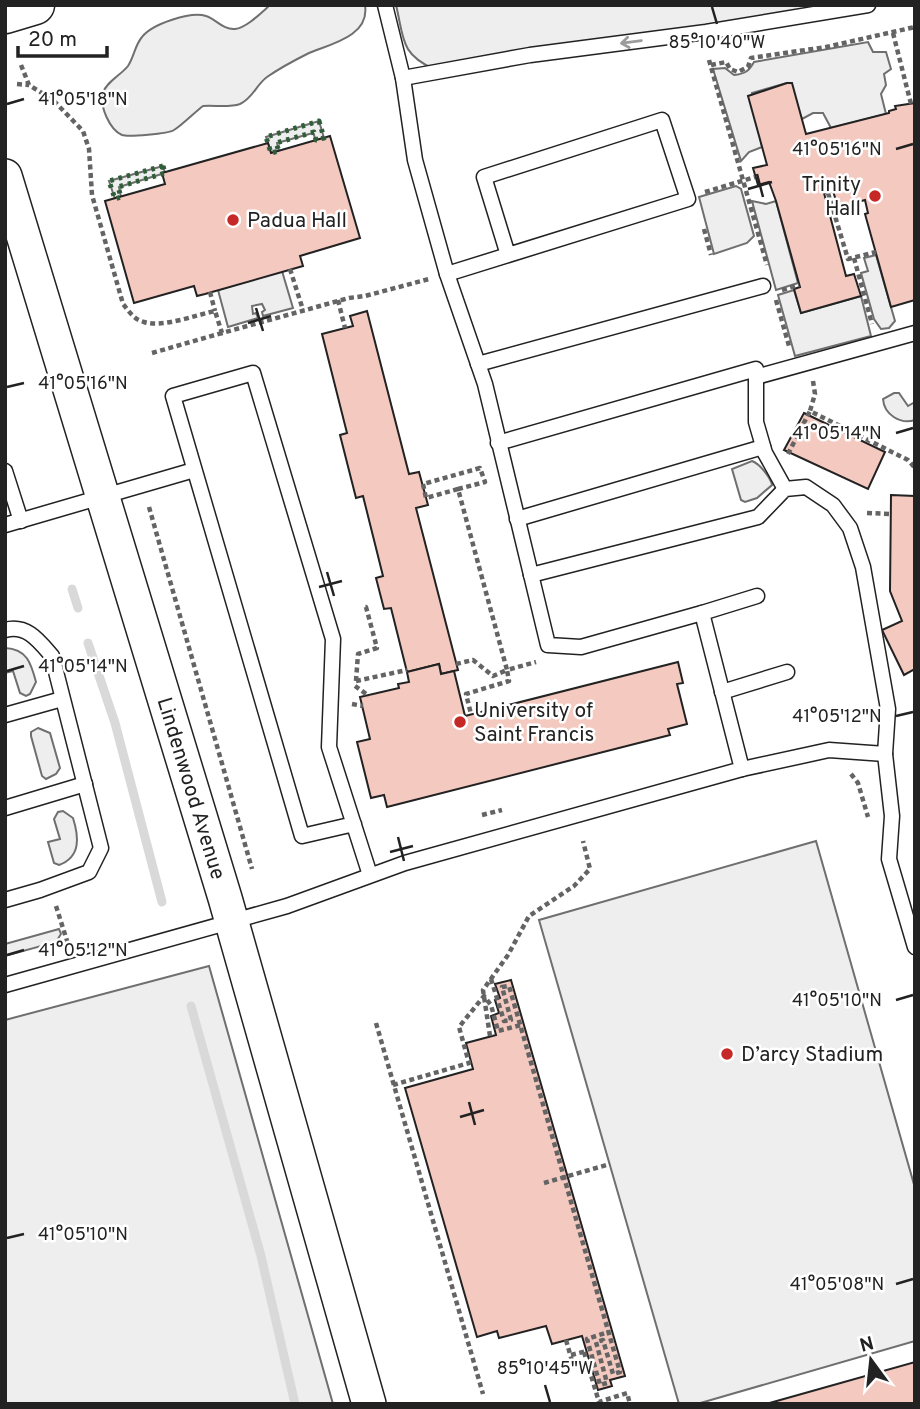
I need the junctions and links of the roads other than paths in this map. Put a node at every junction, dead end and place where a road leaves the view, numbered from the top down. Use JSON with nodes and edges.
{"nodes":[{"id":1,"x":35,"y":5,"type":"edge"},
{"id":2,"x":385,"y":5,"type":"edge"},
{"id":3,"x":868,"y":5,"type":"edge"},
{"id":4,"x":5,"y":14,"type":"edge"},
{"id":5,"x":402,"y":78,"type":"junction"},
{"id":6,"x":5,"y":176,"type":"edge"},
{"id":7,"x":508,"y":255,"type":"junction"},
{"id":8,"x":447,"y":274,"type":"junction"},
{"id":9,"x":769,"y":284,"type":"road end"},
{"id":10,"x":915,"y":332,"type":"edge"},
{"id":11,"x":478,"y":364,"type":"junction"},
{"id":12,"x":756,"y":377,"type":"junction"},
{"id":13,"x":498,"y":443,"type":"junction"},
{"id":14,"x":763,"y":447,"type":"junction"},
{"id":15,"x":194,"y":470,"type":"junction"},
{"id":16,"x":5,"y":471,"type":"edge"},
{"id":17,"x":785,"y":489,"type":"junction"},
{"id":18,"x":103,"y":496,"type":"junction"},
{"id":19,"x":517,"y":519,"type":"junction"},
{"id":20,"x":21,"y":521,"type":"junction"},
{"id":21,"x":5,"y":525,"type":"edge"},
{"id":22,"x":531,"y":575,"type":"junction"},
{"id":23,"x":757,"y":596,"type":"dead end"},
{"id":24,"x":702,"y":613,"type":"junction"},
{"id":25,"x":5,"y":629,"type":"edge"},
{"id":26,"x":787,"y":672,"type":"dead end"},
{"id":27,"x":722,"y":692,"type":"junction"},
{"id":28,"x":62,"y":699,"type":"junction"},
{"id":29,"x":5,"y":715,"type":"edge"},
{"id":30,"x":885,"y":754,"type":"junction"},
{"id":31,"x":742,"y":769,"type":"junction"},
{"id":32,"x":85,"y":785,"type":"junction"},
{"id":33,"x":5,"y":808,"type":"edge"},
{"id":34,"x":354,"y":824,"type":"junction"},
{"id":35,"x":370,"y":875,"type":"junction"},
{"id":36,"x":5,"y":900,"type":"edge"},
{"id":37,"x":232,"y":921,"type":"junction"},
{"id":38,"x":915,"y":947,"type":"edge"},
{"id":39,"x":5,"y":985,"type":"edge"},
{"id":40,"x":369,"y":1404,"type":"edge"}],
"edges":[{"from":1,"to":4,"type":"main road"},
{"from":2,"to":5,"type":"lane"},
{"from":3,"to":5,"type":"lane","one_way":true},
{"from":5,"to":8,"type":"lane"},
{"from":6,"to":18,"type":"street","name":"Lindenwood Avenue"},
{"from":7,"to":7,"type":"lane"},
{"from":7,"to":8,"type":"lane"},
{"from":8,"to":11,"type":"lane"},
{"from":9,"to":11,"type":"lane"},
{"from":10,"to":12,"type":"lane"},
{"from":11,"to":13,"type":"lane"},
{"from":12,"to":13,"type":"lane"},
{"from":12,"to":14,"type":"lane"},
{"from":13,"to":19,"type":"lane"},
{"from":14,"to":17,"type":"lane"},
{"from":14,"to":19,"type":"lane"},
{"from":15,"to":18,"type":"lane"},
{"from":15,"to":34,"type":"lane"},
{"from":15,"to":34,"type":"lane"},
{"from":16,"to":20,"type":"lane"},
{"from":17,"to":22,"type":"lane"},
{"from":17,"to":30,"type":"lane"},
{"from":18,"to":20,"type":"lane"},
{"from":18,"to":37,"type":"street","name":"Lindenwood Avenue"},
{"from":19,"to":22,"type":"lane"},
{"from":20,"to":21,"type":"lane"},
{"from":22,"to":24,"type":"lane"},
{"from":23,"to":24,"type":"lane"},
{"from":24,"to":27,"type":"lane"},
{"from":25,"to":28,"type":"lane"},
{"from":26,"to":27,"type":"lane"},
{"from":27,"to":31,"type":"lane"},
{"from":28,"to":29,"type":"lane"},
{"from":28,"to":32,"type":"lane"},
{"from":30,"to":31,"type":"lane"},
{"from":30,"to":38,"type":"lane"},
{"from":31,"to":35,"type":"lane"},
{"from":32,"to":33,"type":"lane"},
{"from":32,"to":36,"type":"lane"},
{"from":34,"to":35,"type":"lane"},
{"from":35,"to":37,"type":"lane"},
{"from":37,"to":39,"type":"lane"},
{"from":37,"to":40,"type":"street","name":"Lindenwood Avenue"}]}
